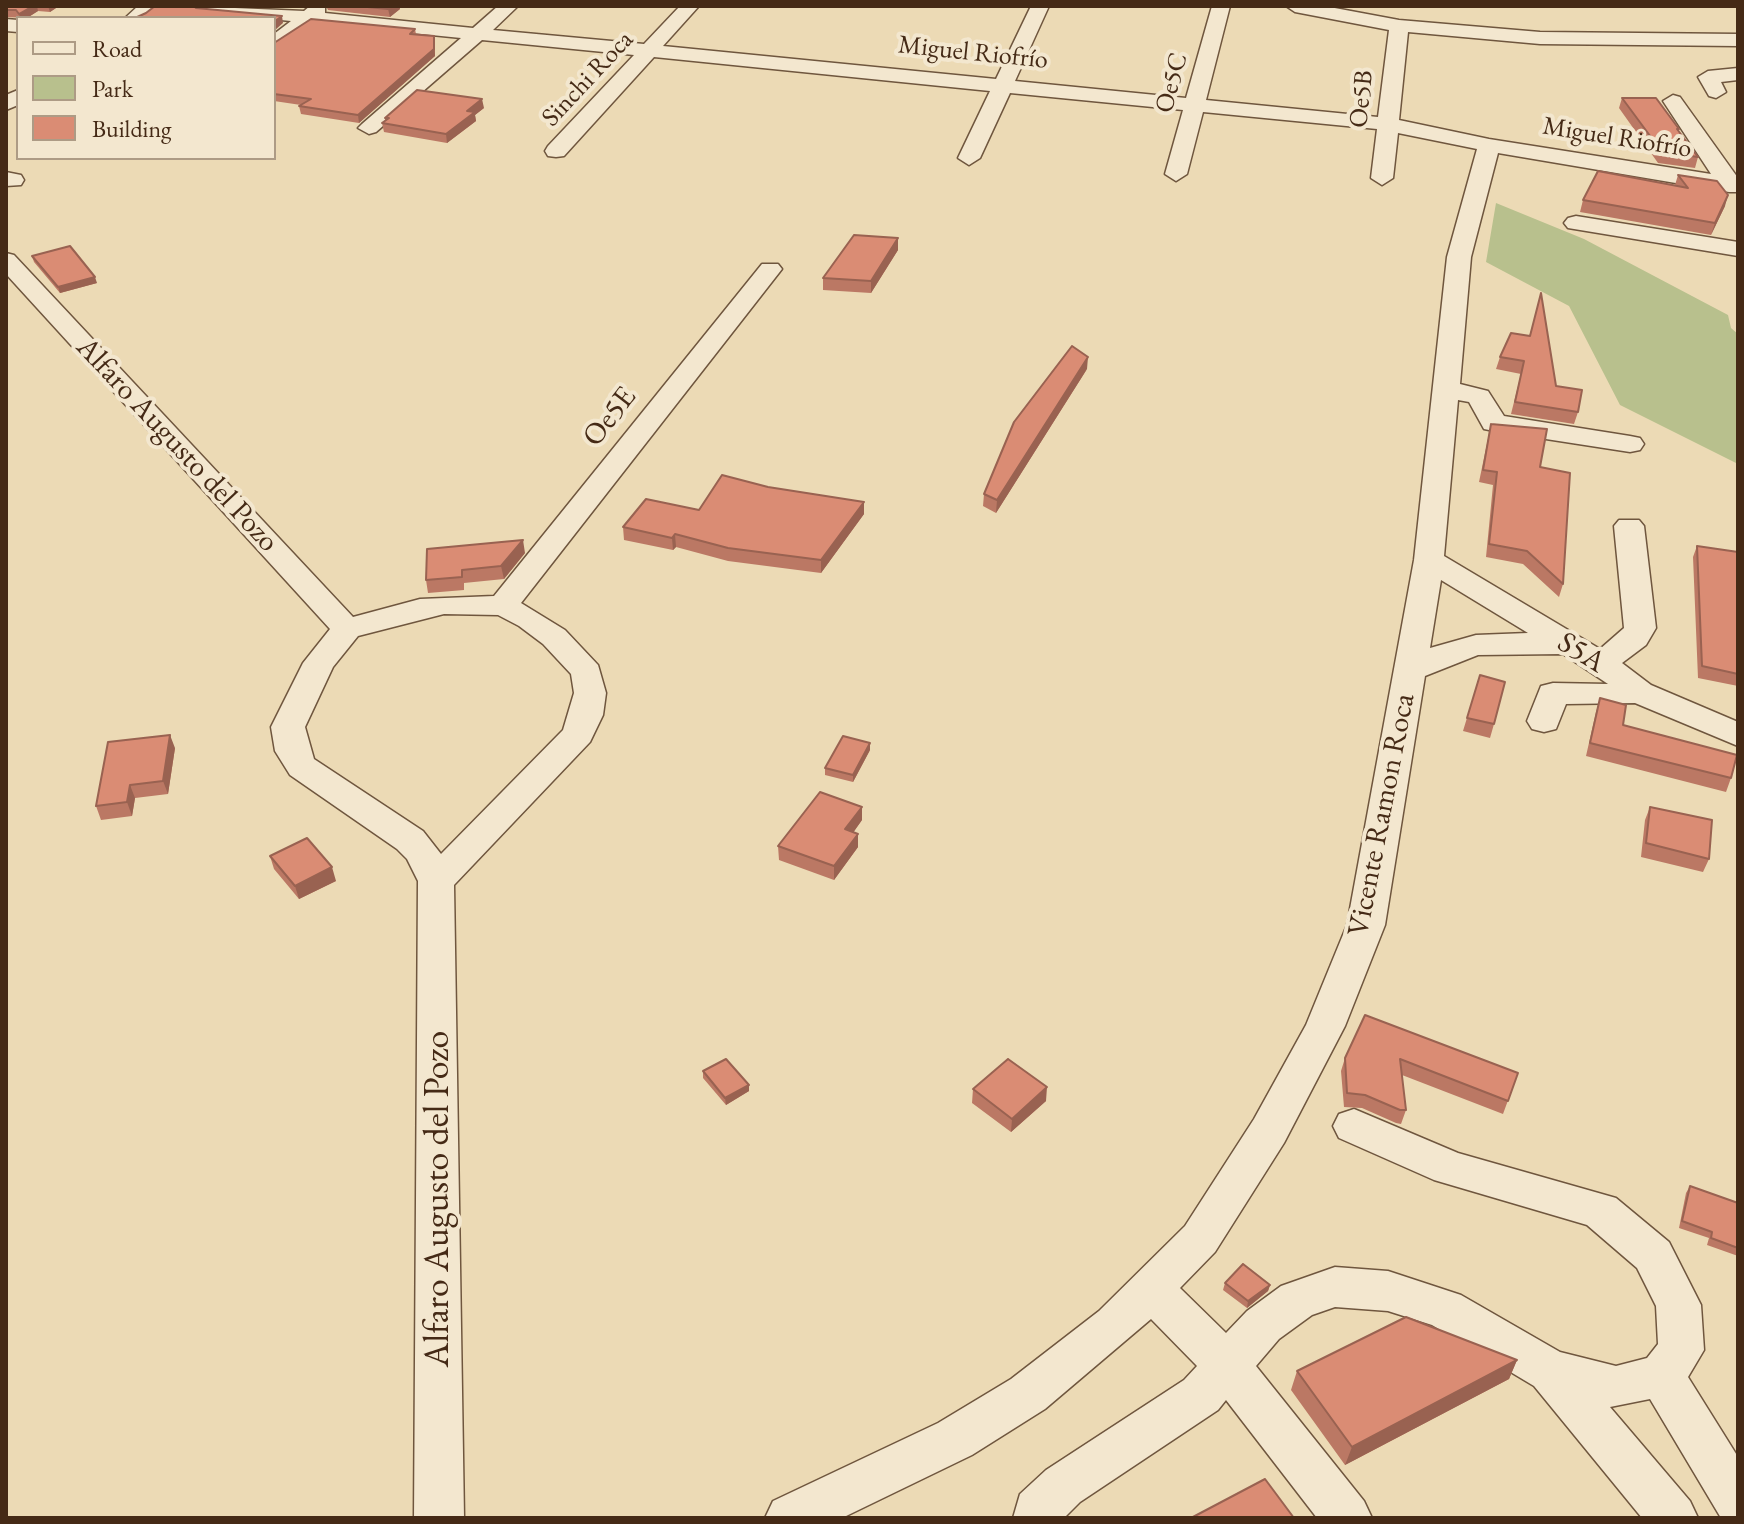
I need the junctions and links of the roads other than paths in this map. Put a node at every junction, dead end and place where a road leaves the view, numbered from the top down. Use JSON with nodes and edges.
{"nodes":[{"id":1,"x":198,"y":6,"type":"edge"},
{"id":2,"x":509,"y":6,"type":"edge"},
{"id":3,"x":690,"y":6,"type":"edge"},
{"id":4,"x":1040,"y":6,"type":"edge"},
{"id":5,"x":1221,"y":6,"type":"edge"},
{"id":6,"x":1295,"y":6,"type":"edge"},
{"id":7,"x":314,"y":11,"type":"edge"},
{"id":8,"x":1399,"y":26,"type":"junction"},
{"id":9,"x":481,"y":33,"type":"junction"},
{"id":10,"x":1738,"y":40,"type":"edge"},
{"id":11,"x":276,"y":41,"type":"edge"},
{"id":12,"x":651,"y":50,"type":"junction"},
{"id":13,"x":1738,"y":74,"type":"edge"},
{"id":14,"x":1004,"y":84,"type":"junction"},
{"id":15,"x":1716,"y":92,"type":"dead end"},
{"id":16,"x":1673,"y":101,"type":"dead end"},
{"id":17,"x":1196,"y":103,"type":"junction"},
{"id":18,"x":1387,"y":124,"type":"junction"},
{"id":19,"x":369,"y":128,"type":"dead end"},
{"id":20,"x":1489,"y":145,"type":"junction"},
{"id":21,"x":556,"y":151,"type":"dead end"},
{"id":22,"x":969,"y":158,"type":"dead end"},
{"id":23,"x":1176,"y":174,"type":"dead end"},
{"id":24,"x":1382,"y":178,"type":"dead end"},
{"id":25,"x":1733,"y":185,"type":"edge"},
{"id":26,"x":1576,"y":223,"type":"dead end"},
{"id":27,"x":1738,"y":249,"type":"edge"},
{"id":28,"x":9,"y":267,"type":"edge"},
{"id":29,"x":770,"y":269,"type":"dead end"},
{"id":30,"x":1446,"y":388,"type":"junction"},
{"id":31,"x":1630,"y":444,"type":"dead end"},
{"id":32,"x":1629,"y":526,"type":"dead end"},
{"id":33,"x":1429,"y":560,"type":"junction"},
{"id":34,"x":503,"y":606,"type":"junction"},
{"id":35,"x":347,"y":629,"type":"junction"},
{"id":36,"x":1569,"y":644,"type":"junction"},
{"id":37,"x":1601,"y":663,"type":"junction"},
{"id":38,"x":1410,"y":671,"type":"junction"},
{"id":39,"x":1639,"y":692,"type":"junction"},
{"id":40,"x":1544,"y":721,"type":"dead end"},
{"id":41,"x":1738,"y":735,"type":"edge"},
{"id":42,"x":436,"y":881,"type":"junction"},
{"id":43,"x":1354,"y":1126,"type":"dead end"},
{"id":44,"x":1150,"y":1288,"type":"junction"},
{"id":45,"x":1229,"y":1367,"type":"junction"},
{"id":46,"x":1550,"y":1371,"type":"junction"},
{"id":47,"x":1661,"y":1375,"type":"junction"},
{"id":48,"x":1738,"y":1501,"type":"edge"},
{"id":49,"x":439,"y":1518,"type":"edge"},
{"id":50,"x":790,"y":1518,"type":"edge"},
{"id":51,"x":1038,"y":1518,"type":"edge"},
{"id":52,"x":1347,"y":1518,"type":"edge"},
{"id":53,"x":1673,"y":1518,"type":"edge"}],
"edges":[{"from":1,"to":7,"type":"street","name":"Miguel Riofrío"},
{"from":2,"to":9,"type":"street"},
{"from":3,"to":12,"type":"street","name":"Sinchi Roca"},
{"from":4,"to":14,"type":"street"},
{"from":5,"to":17,"type":"street","name":"Oe5C"},
{"from":6,"to":8,"type":"street"},
{"from":7,"to":9,"type":"street","name":"Miguel Riofrío"},
{"from":7,"to":11,"type":"street"},
{"from":8,"to":10,"type":"street"},
{"from":8,"to":18,"type":"street","name":"Oe5B"},
{"from":9,"to":12,"type":"street","name":"Miguel Riofrío"},
{"from":9,"to":19,"type":"street"},
{"from":12,"to":14,"type":"street","name":"Miguel Riofrío"},
{"from":12,"to":21,"type":"street","name":"Sinchi Roca"},
{"from":13,"to":15,"type":"street"},
{"from":14,"to":17,"type":"street","name":"Miguel Riofrío"},
{"from":14,"to":22,"type":"street"},
{"from":16,"to":25,"type":"street"},
{"from":17,"to":18,"type":"street","name":"Miguel Riofrío"},
{"from":17,"to":23,"type":"street","name":"Oe5C"},
{"from":18,"to":20,"type":"street","name":"Miguel Riofrío"},
{"from":18,"to":24,"type":"street","name":"Oe5B"},
{"from":20,"to":25,"type":"street","name":"Miguel Riofrío"},
{"from":20,"to":30,"type":"street","name":"Vicente Ramon Roca"},
{"from":26,"to":27,"type":"street"},
{"from":28,"to":35,"type":"street","name":"Alfaro Augusto del Pozo"},
{"from":29,"to":34,"type":"street","name":"Oe5E"},
{"from":30,"to":31,"type":"street"},
{"from":30,"to":33,"type":"street","name":"Vicente Ramon Roca"},
{"from":32,"to":37,"type":"street"},
{"from":33,"to":36,"type":"street","name":"S5A"},
{"from":33,"to":38,"type":"street","name":"Vicente Ramon Roca"},
{"from":34,"to":35,"type":"street"},
{"from":34,"to":42,"type":"street"},
{"from":35,"to":42,"type":"street","name":"Alfaro Augusto del Pozo"},
{"from":36,"to":37,"type":"street","name":"S5A"},
{"from":36,"to":38,"type":"street"},
{"from":37,"to":39,"type":"street","name":"S5A"},
{"from":38,"to":44,"type":"street","name":"Vicente Ramon Roca"},
{"from":39,"to":40,"type":"street"},
{"from":39,"to":41,"type":"street","name":"S5A"},
{"from":42,"to":49,"type":"street","name":"Alfaro Augusto del Pozo"},
{"from":43,"to":47,"type":"street"},
{"from":44,"to":45,"type":"street"},
{"from":44,"to":50,"type":"street","name":"Vicente Ramon Roca"},
{"from":45,"to":46,"type":"street"},
{"from":45,"to":51,"type":"street"},
{"from":45,"to":52,"type":"street"},
{"from":46,"to":47,"type":"street"},
{"from":46,"to":53,"type":"street"},
{"from":47,"to":48,"type":"street"}]}
